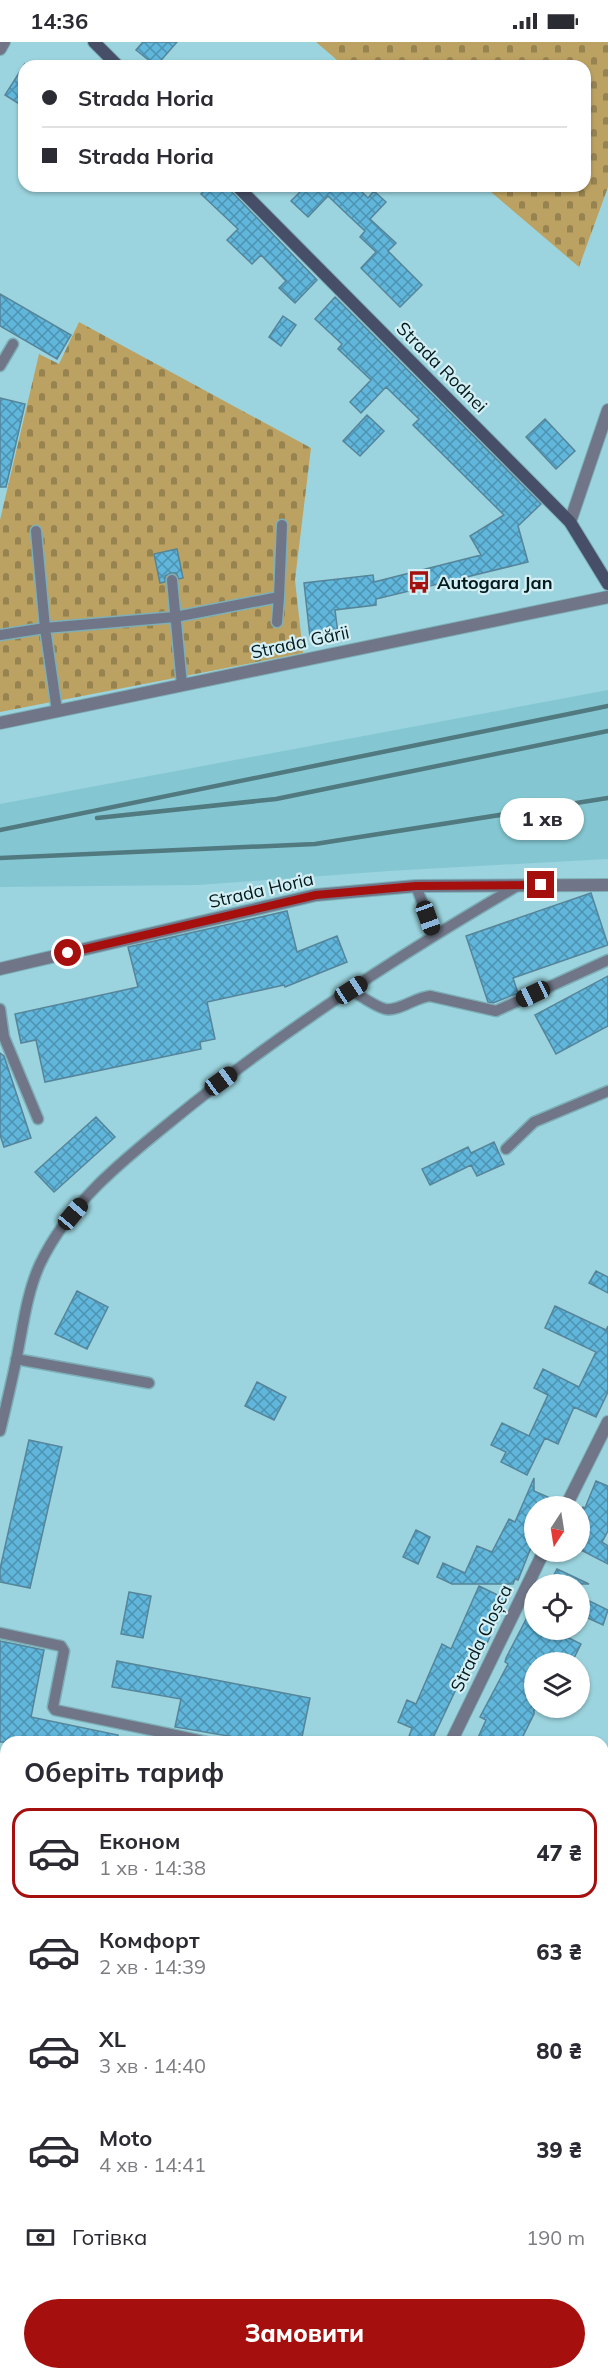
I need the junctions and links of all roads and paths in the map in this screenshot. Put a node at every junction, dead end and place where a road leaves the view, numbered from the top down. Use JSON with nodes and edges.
{"nodes":[{"id":1,"x":4,"y":42,"type":"edge"},
{"id":2,"x":94,"y":42,"type":"edge"},
{"id":3,"x":0,"y":49,"type":"edge"},
{"id":4,"x":112,"y":60,"type":"edge"},
{"id":5,"x":243,"y":192,"type":"edge"},
{"id":6,"x":12,"y":344,"type":"dead end"},
{"id":7,"x":0,"y":366,"type":"edge"},
{"id":8,"x":608,"y":410,"type":"edge"},
{"id":9,"x":605,"y":429,"type":"edge"},
{"id":10,"x":570,"y":522,"type":"junction"},
{"id":11,"x":282,"y":525,"type":"dead end"},
{"id":12,"x":36,"y":531,"type":"dead end"},
{"id":13,"x":172,"y":580,"type":"dead end"},
{"id":14,"x":608,"y":584,"type":"edge"},
{"id":15,"x":279,"y":597,"type":"junction"},
{"id":16,"x":608,"y":597,"type":"edge"},
{"id":17,"x":176,"y":616,"type":"junction"},
{"id":18,"x":277,"y":622,"type":"dead end"},
{"id":19,"x":45,"y":628,"type":"junction"},
{"id":20,"x":0,"y":635,"type":"edge"},
{"id":21,"x":182,"y":685,"type":"junction"},
{"id":22,"x":57,"y":711,"type":"junction"},
{"id":23,"x":0,"y":723,"type":"edge"},
{"id":24,"x":519,"y":885,"type":"junction"},
{"id":25,"x":608,"y":885,"type":"edge"},
{"id":26,"x":416,"y":886,"type":"junction"},
{"id":27,"x":434,"y":934,"type":"junction"},
{"id":28,"x":608,"y":960,"type":"edge"},
{"id":29,"x":0,"y":969,"type":"edge"},
{"id":30,"x":351,"y":990,"type":"junction"},
{"id":31,"x":0,"y":1009,"type":"edge"},
{"id":32,"x":608,"y":1091,"type":"edge"},
{"id":33,"x":38,"y":1119,"type":"dead end"},
{"id":34,"x":506,"y":1149,"type":"dead end"},
{"id":35,"x":16,"y":1359,"type":"junction"},
{"id":36,"x":149,"y":1383,"type":"dead end"},
{"id":37,"x":608,"y":1422,"type":"edge"},
{"id":38,"x":0,"y":1431,"type":"edge"},
{"id":39,"x":571,"y":1496,"type":"edge"},
{"id":40,"x":539,"y":1562,"type":"edge"},
{"id":41,"x":0,"y":1633,"type":"edge"},
{"id":42,"x":167,"y":1736,"type":"edge"},
{"id":43,"x":455,"y":1736,"type":"edge"}],
"edges":[{"from":1,"to":3,"type":"street"},
{"from":2,"to":4,"type":"street"},
{"from":5,"to":10,"type":"street","name":"Strada Rodnei"},
{"from":6,"to":7,"type":"lane"},
{"from":8,"to":9,"type":"street"},
{"from":9,"to":10,"type":"street"},
{"from":10,"to":14,"type":"street","name":"Strada Rodnei"},
{"from":11,"to":15,"type":"lane"},
{"from":12,"to":19,"type":"lane"},
{"from":13,"to":17,"type":"lane"},
{"from":15,"to":17,"type":"lane"},
{"from":15,"to":18,"type":"lane"},
{"from":16,"to":21,"type":"street","name":"Strada Gării"},
{"from":17,"to":19,"type":"lane"},
{"from":17,"to":21,"type":"lane"},
{"from":19,"to":20,"type":"lane"},
{"from":19,"to":22,"type":"lane"},
{"from":21,"to":22,"type":"street","name":"Strada Gării"},
{"from":22,"to":23,"type":"street","name":"Strada Gării"},
{"from":24,"to":25,"type":"street","name":"Strada Horia"},
{"from":24,"to":26,"type":"street","name":"Strada Horia"},
{"from":24,"to":27,"type":"lane"},
{"from":26,"to":27,"type":"lane"},
{"from":26,"to":29,"type":"street","name":"Strada Horia"},
{"from":27,"to":30,"type":"lane"},
{"from":28,"to":30,"type":"lane"},
{"from":30,"to":35,"type":"lane"},
{"from":31,"to":33,"type":"lane"},
{"from":32,"to":34,"type":"lane"},
{"from":35,"to":36,"type":"lane"},
{"from":35,"to":38,"type":"lane"},
{"from":37,"to":39,"type":"street"},
{"from":40,"to":43,"type":"street","name":"Strada Cloșca"},
{"from":41,"to":42,"type":"lane"}]}
